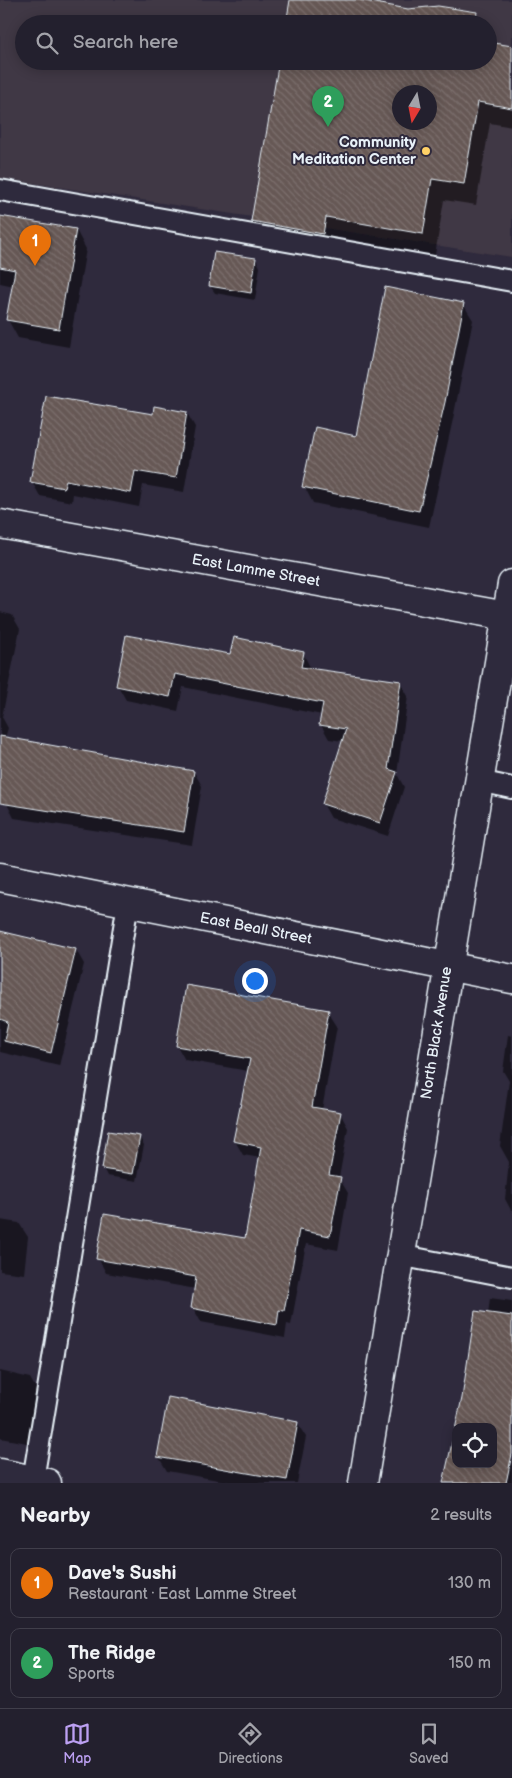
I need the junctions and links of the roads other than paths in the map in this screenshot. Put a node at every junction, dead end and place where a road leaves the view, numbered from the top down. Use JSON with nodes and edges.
{"nodes":[{"id":1,"x":0,"y":190,"type":"edge"},
{"id":2,"x":512,"y":281,"type":"edge"},
{"id":3,"x":0,"y":524,"type":"edge"},
{"id":4,"x":512,"y":584,"type":"edge"},
{"id":5,"x":509,"y":616,"type":"edge"},
{"id":6,"x":479,"y":781,"type":"junction"},
{"id":7,"x":512,"y":788,"type":"edge"},
{"id":8,"x":0,"y":878,"type":"edge"},
{"id":9,"x":128,"y":903,"type":"junction"},
{"id":10,"x":448,"y":966,"type":"junction"},
{"id":11,"x":512,"y":979,"type":"edge"},
{"id":12,"x":399,"y":1255,"type":"junction"},
{"id":13,"x":512,"y":1277,"type":"edge"},
{"id":14,"x":0,"y":1473,"type":"edge"},
{"id":15,"x":40,"y":1481,"type":"edge"},
{"id":16,"x":363,"y":1483,"type":"edge"}],
"edges":[{"from":1,"to":2,"type":"lane"},
{"from":3,"to":5,"type":"street","name":"East Lamme Street"},
{"from":4,"to":5,"type":"street","name":"North Black Avenue"},
{"from":5,"to":6,"type":"street","name":"North Black Avenue"},
{"from":6,"to":7,"type":"lane"},
{"from":6,"to":10,"type":"street","name":"North Black Avenue"},
{"from":8,"to":9,"type":"street","name":"East Beall Street"},
{"from":9,"to":10,"type":"street","name":"East Beall Street"},
{"from":9,"to":15,"type":"lane"},
{"from":10,"to":11,"type":"street","name":"East Beall Street"},
{"from":10,"to":12,"type":"street","name":"North Black Avenue"},
{"from":12,"to":13,"type":"lane"},
{"from":12,"to":16,"type":"street","name":"North Black Avenue"},
{"from":14,"to":15,"type":"street"}]}
